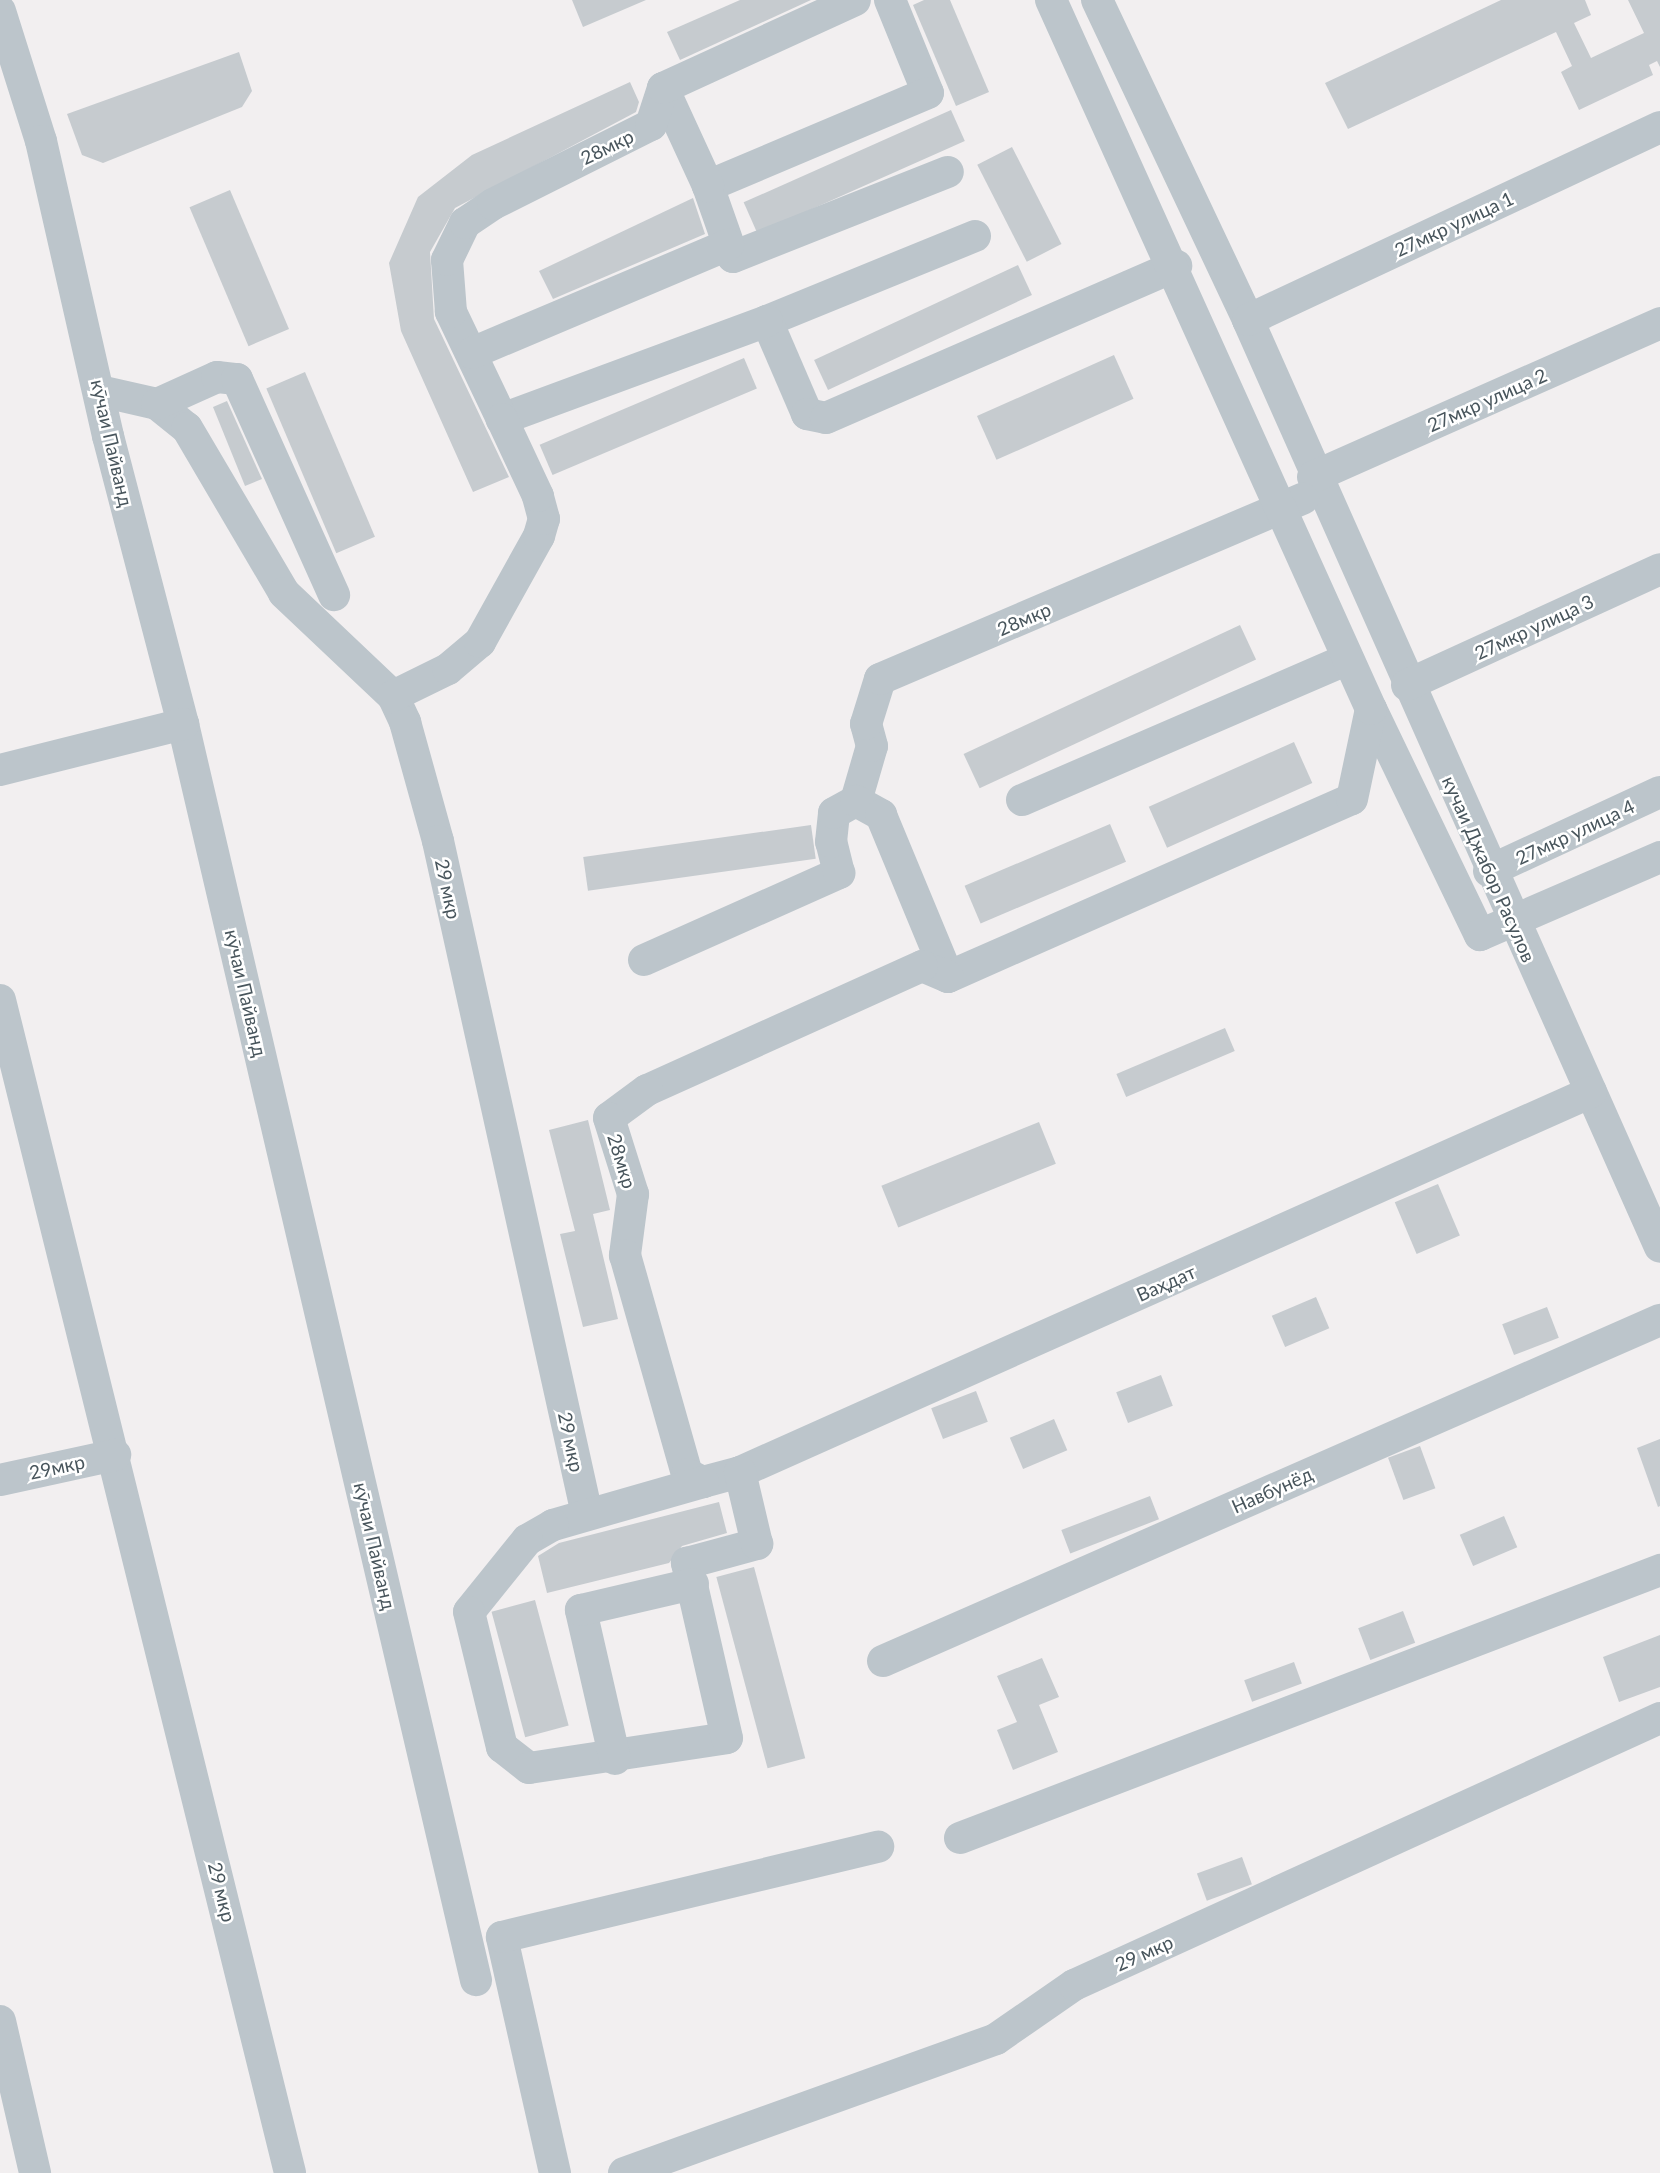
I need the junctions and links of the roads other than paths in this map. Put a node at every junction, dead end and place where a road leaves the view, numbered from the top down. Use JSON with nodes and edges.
{"nodes":[{"id":1,"x":855,"y":0,"type":"edge"},
{"id":2,"x":890,"y":0,"type":"edge"},
{"id":3,"x":1051,"y":0,"type":"edge"},
{"id":4,"x":1097,"y":0,"type":"edge"},
{"id":5,"x":0,"y":11,"type":"edge"},
{"id":6,"x":663,"y":88,"type":"junction"},
{"id":7,"x":1660,"y":127,"type":"edge"},
{"id":8,"x":948,"y":172,"type":"dead end"},
{"id":9,"x":708,"y":186,"type":"junction"},
{"id":10,"x":975,"y":236,"type":"dead end"},
{"id":11,"x":728,"y":245,"type":"junction"},
{"id":12,"x":1176,"y":266,"type":"junction"},
{"id":13,"x":1248,"y":320,"type":"junction"},
{"id":14,"x":767,"y":321,"type":"junction"},
{"id":15,"x":1660,"y":323,"type":"edge"},
{"id":16,"x":472,"y":354,"type":"junction"},
{"id":17,"x":100,"y":391,"type":"junction"},
{"id":18,"x":157,"y":404,"type":"junction"},
{"id":19,"x":502,"y":419,"type":"junction"},
{"id":20,"x":1316,"y":484,"type":"junction"},
{"id":21,"x":1284,"y":508,"type":"junction"},
{"id":22,"x":1660,"y":569,"type":"edge"},
{"id":23,"x":334,"y":595,"type":"dead end"},
{"id":24,"x":1348,"y":659,"type":"junction"},
{"id":25,"x":1407,"y":685,"type":"junction"},
{"id":26,"x":393,"y":696,"type":"junction"},
{"id":27,"x":1371,"y":709,"type":"junction"},
{"id":28,"x":183,"y":724,"type":"junction"},
{"id":29,"x":0,"y":770,"type":"edge"},
{"id":30,"x":1660,"y":792,"type":"edge"},
{"id":31,"x":1022,"y":800,"type":"dead end"},
{"id":32,"x":856,"y":801,"type":"junction"},
{"id":33,"x":1660,"y":857,"type":"edge"},
{"id":34,"x":1489,"y":871,"type":"junction"},
{"id":35,"x":1514,"y":925,"type":"junction"},
{"id":36,"x":644,"y":960,"type":"dead end"},
{"id":37,"x":948,"y":977,"type":"junction"},
{"id":38,"x":0,"y":1000,"type":"edge"},
{"id":39,"x":1591,"y":1092,"type":"junction"},
{"id":40,"x":1660,"y":1247,"type":"edge"},
{"id":41,"x":1660,"y":1320,"type":"edge"},
{"id":42,"x":115,"y":1455,"type":"junction"},
{"id":43,"x":740,"y":1472,"type":"junction"},
{"id":44,"x":0,"y":1480,"type":"edge"},
{"id":45,"x":704,"y":1482,"type":"junction"},
{"id":46,"x":587,"y":1514,"type":"junction"},
{"id":47,"x":1660,"y":1570,"type":"edge"},
{"id":48,"x":693,"y":1584,"type":"junction"},
{"id":49,"x":883,"y":1661,"type":"dead end"},
{"id":50,"x":1660,"y":1718,"type":"edge"},
{"id":51,"x":615,"y":1759,"type":"junction"},
{"id":52,"x":960,"y":1838,"type":"dead end"},
{"id":53,"x":878,"y":1847,"type":"dead end"},
{"id":54,"x":476,"y":1980,"type":"dead end"},
{"id":55,"x":0,"y":2021,"type":"edge"},
{"id":56,"x":35,"y":2173,"type":"edge"},
{"id":57,"x":290,"y":2173,"type":"edge"},
{"id":58,"x":555,"y":2173,"type":"edge"},
{"id":59,"x":624,"y":2173,"type":"edge"}],
"edges":[{"from":1,"to":6,"type":"street"},
{"from":2,"to":9,"type":"street"},
{"from":3,"to":12,"type":"street"},
{"from":4,"to":13,"type":"street","name":"кучаи Джабор Расулов"},
{"from":5,"to":17,"type":"street","name":"кӯчаи Пайванд"},
{"from":6,"to":9,"type":"street"},
{"from":6,"to":16,"type":"street","name":"28мкр"},
{"from":7,"to":13,"type":"street","name":"27мкр улица 1"},
{"from":8,"to":11,"type":"street"},
{"from":9,"to":11,"type":"street"},
{"from":10,"to":14,"type":"street"},
{"from":11,"to":16,"type":"street"},
{"from":12,"to":14,"type":"street"},
{"from":12,"to":21,"type":"street"},
{"from":13,"to":20,"type":"street","name":"кучаи Джабор Расулов"},
{"from":14,"to":19,"type":"street"},
{"from":15,"to":20,"type":"street","name":"27мкр улица 2"},
{"from":16,"to":19,"type":"street","name":"28мкр"},
{"from":17,"to":18,"type":"street","name":"29 мкр"},
{"from":17,"to":28,"type":"street","name":"кӯчаи Пайванд"},
{"from":18,"to":23,"type":"street"},
{"from":18,"to":26,"type":"street","name":"29 мкр"},
{"from":19,"to":26,"type":"street","name":"28мкр"},
{"from":20,"to":21,"type":"street","name":"27мкр улица 2"},
{"from":20,"to":25,"type":"street","name":"кучаи Джабор Расулов"},
{"from":21,"to":24,"type":"street"},
{"from":21,"to":32,"type":"street","name":"28мкр"},
{"from":22,"to":25,"type":"street","name":"27мкр улица 3"},
{"from":24,"to":27,"type":"street"},
{"from":24,"to":31,"type":"street"},
{"from":25,"to":34,"type":"street","name":"кучаи Джабор Расулов"},
{"from":26,"to":46,"type":"street","name":"29 мкр"},
{"from":27,"to":35,"type":"street"},
{"from":27,"to":37,"type":"street"},
{"from":28,"to":29,"type":"street"},
{"from":28,"to":54,"type":"street","name":"кӯчаи Пайванд"},
{"from":30,"to":34,"type":"street","name":"27мкр улица 4"},
{"from":32,"to":36,"type":"street"},
{"from":32,"to":37,"type":"street"},
{"from":33,"to":35,"type":"street"},
{"from":34,"to":35,"type":"street","name":"кучаи Джабор Расулов"},
{"from":35,"to":39,"type":"street","name":"кучаи Джабор Расулов"},
{"from":37,"to":45,"type":"street","name":"28мкр"},
{"from":38,"to":42,"type":"street","name":"29 мкр"},
{"from":39,"to":40,"type":"street","name":"кучаи Джабор Расулов"},
{"from":39,"to":43,"type":"street","name":"Ваҳдат"},
{"from":41,"to":49,"type":"street","name":"Навбунёд"},
{"from":42,"to":44,"type":"street","name":"29мкр"},
{"from":42,"to":57,"type":"street","name":"29 мкр"},
{"from":43,"to":45,"type":"street"},
{"from":43,"to":48,"type":"street"},
{"from":45,"to":46,"type":"street"},
{"from":46,"to":51,"type":"street"},
{"from":47,"to":52,"type":"street"},
{"from":48,"to":51,"type":"street"},
{"from":48,"to":51,"type":"street"},
{"from":50,"to":59,"type":"street","name":"29 мкр"},
{"from":53,"to":58,"type":"street"},
{"from":55,"to":56,"type":"street"}]}
